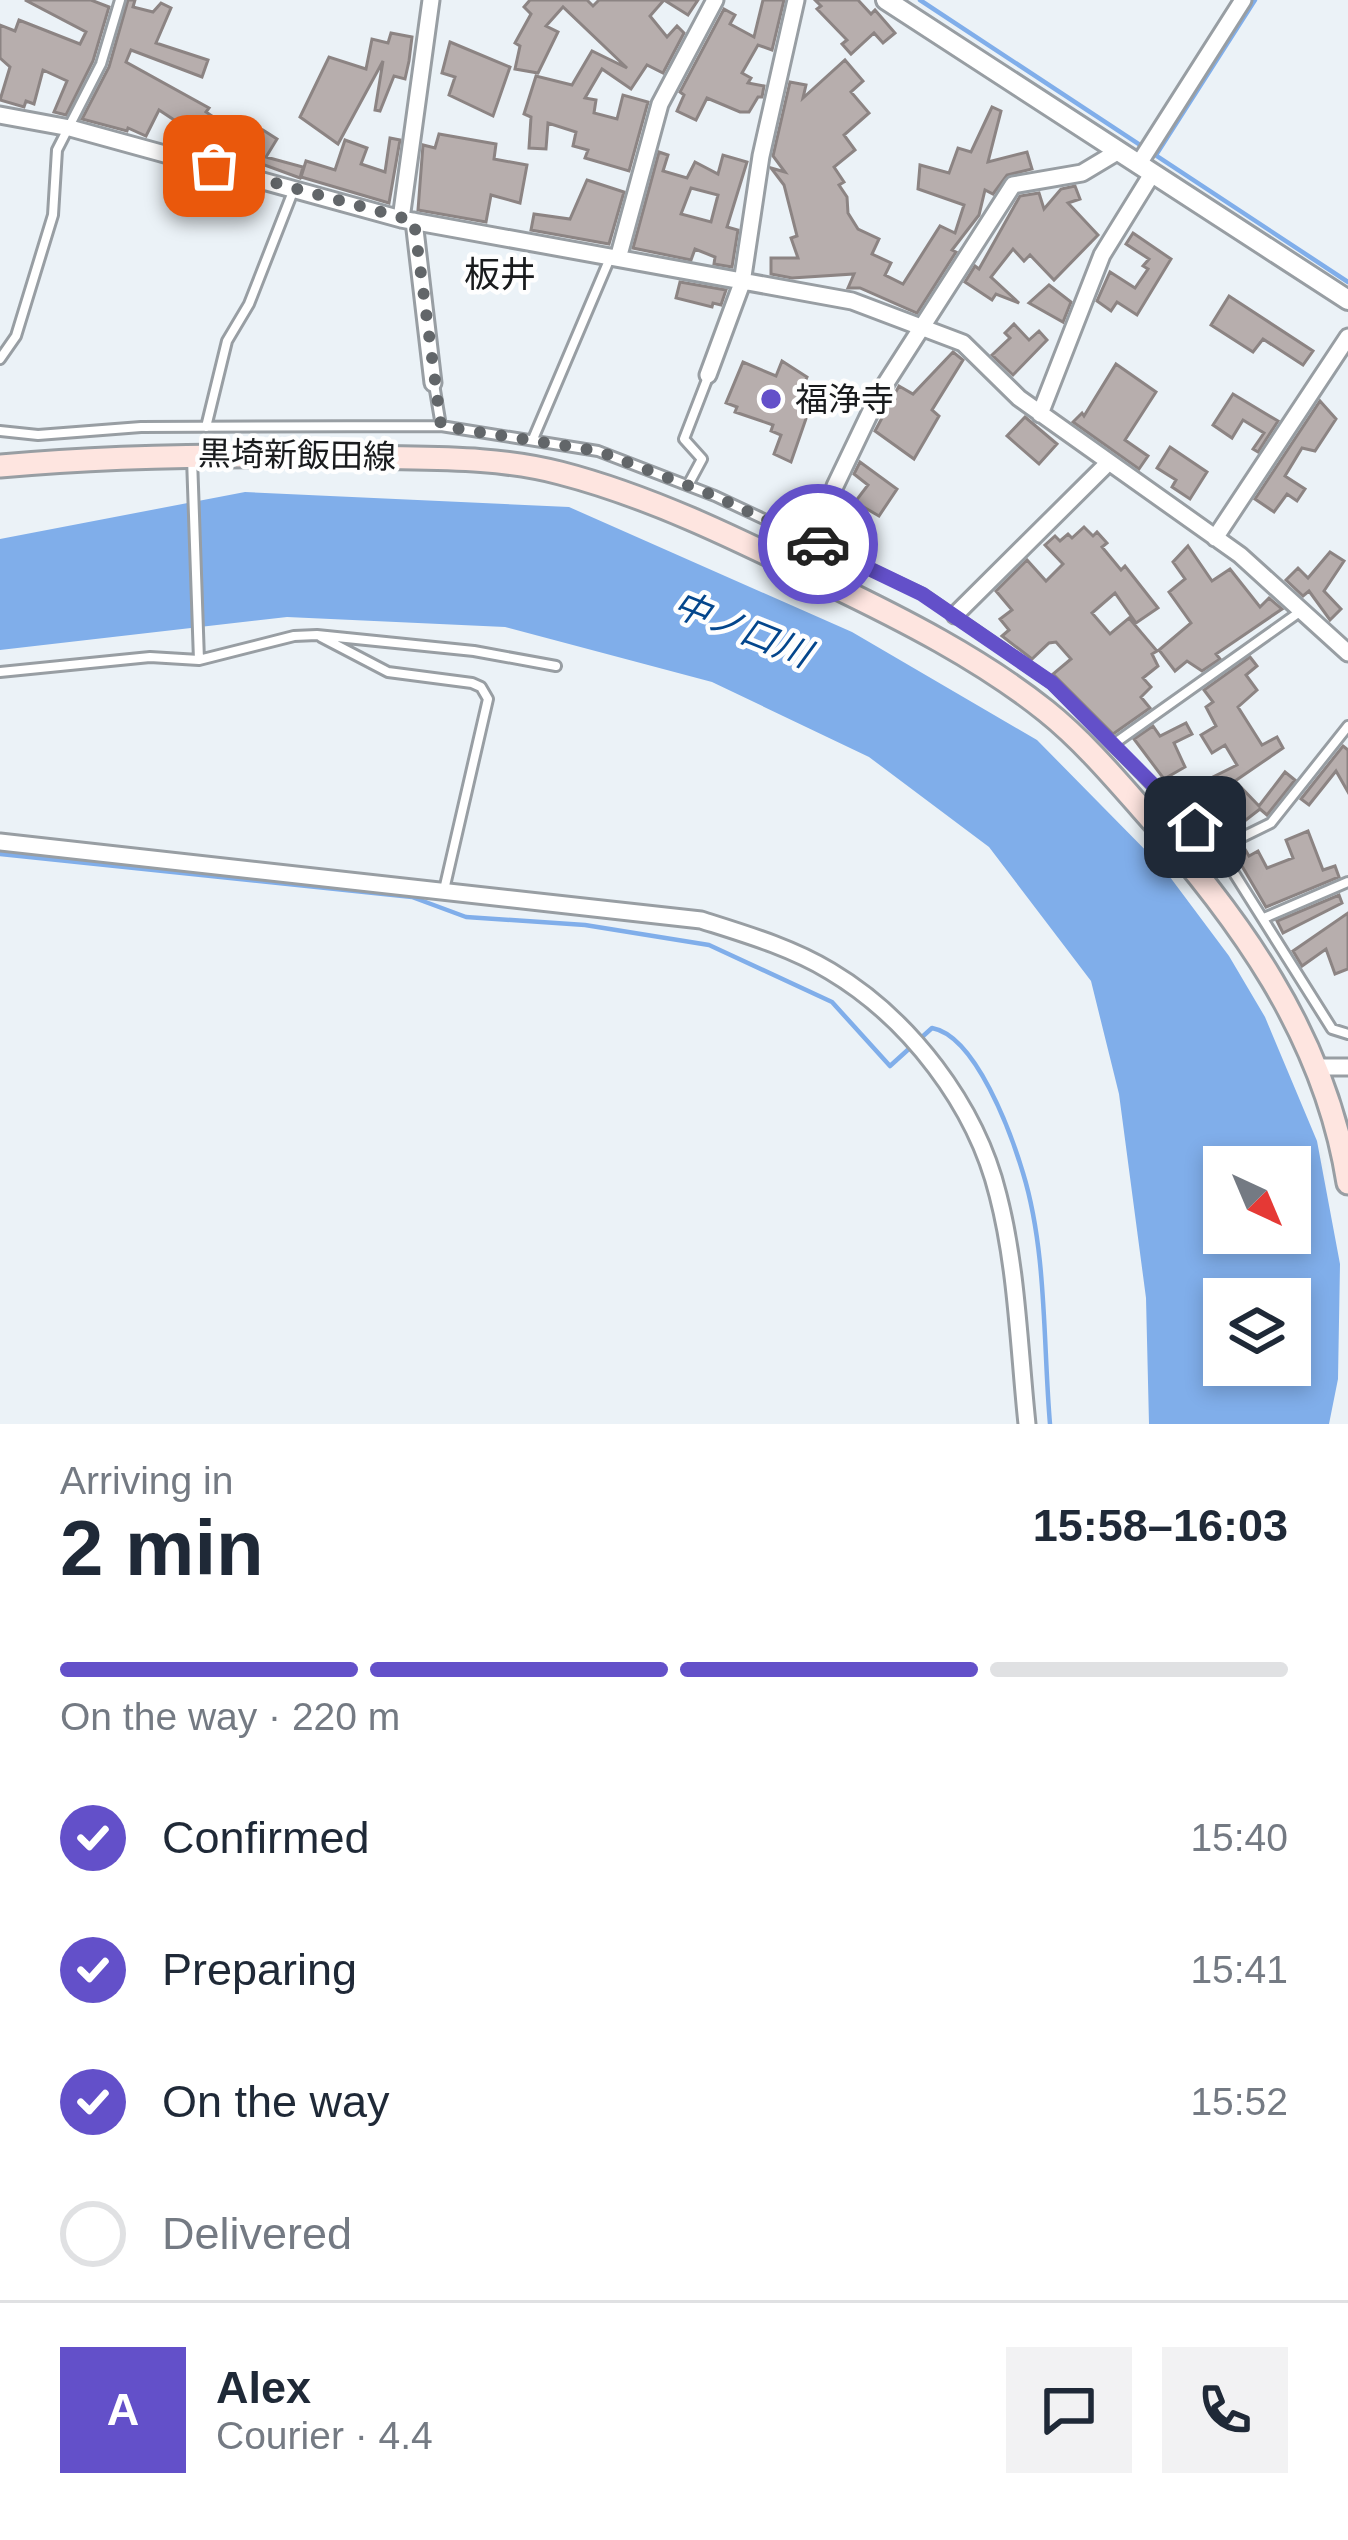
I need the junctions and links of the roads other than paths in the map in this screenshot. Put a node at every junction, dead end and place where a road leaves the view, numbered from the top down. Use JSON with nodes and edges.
{"nodes":[{"id":1,"x":120,"y":0,"type":"edge"},
{"id":2,"x":431,"y":0,"type":"edge"},
{"id":3,"x":715,"y":0,"type":"edge"},
{"id":4,"x":796,"y":0,"type":"edge"},
{"id":5,"x":886,"y":0,"type":"edge"},
{"id":6,"x":1243,"y":0,"type":"edge"},
{"id":7,"x":0,"y":115,"type":"edge"},
{"id":8,"x":70,"y":128,"type":"junction"},
{"id":9,"x":1117,"y":152,"type":"junction"},
{"id":10,"x":1145,"y":170,"type":"junction"},
{"id":11,"x":294,"y":189,"type":"junction"},
{"id":12,"x":407,"y":220,"type":"junction"},
{"id":13,"x":615,"y":255,"type":"junction"},
{"id":14,"x":742,"y":283,"type":"junction"},
{"id":15,"x":1348,"y":300,"type":"edge"},
{"id":16,"x":921,"y":328,"type":"junction"},
{"id":17,"x":1348,"y":337,"type":"edge"},
{"id":18,"x":0,"y":359,"type":"edge"},
{"id":19,"x":708,"y":375,"type":"joint"},
{"id":20,"x":433,"y":383,"type":"joint"},
{"id":21,"x":1040,"y":414,"type":"junction"},
{"id":22,"x":441,"y":426,"type":"junction"},
{"id":23,"x":206,"y":427,"type":"junction"},
{"id":24,"x":0,"y":431,"type":"edge"},
{"id":25,"x":533,"y":439,"type":"junction"},
{"id":26,"x":192,"y":457,"type":"junction"},
{"id":27,"x":1108,"y":463,"type":"junction"},
{"id":28,"x":0,"y":466,"type":"edge"},
{"id":29,"x":688,"y":485,"type":"junction"},
{"id":30,"x":835,"y":486,"type":"joint"},
{"id":31,"x":1215,"y":538,"type":"junction"},
{"id":32,"x":811,"y":541,"type":"junction"},
{"id":33,"x":1302,"y":610,"type":"junction"},
{"id":34,"x":955,"y":615,"type":"junction"},
{"id":35,"x":317,"y":635,"type":"junction"},
{"id":36,"x":1348,"y":653,"type":"edge"},
{"id":37,"x":199,"y":655,"type":"junction"},
{"id":38,"x":556,"y":666,"type":"dead end"},
{"id":39,"x":0,"y":672,"type":"edge"},
{"id":40,"x":1348,"y":726,"type":"edge"},
{"id":41,"x":1115,"y":743,"type":"junction"},
{"id":42,"x":0,"y":842,"type":"edge"},
{"id":43,"x":1216,"y":850,"type":"junction"},
{"id":44,"x":1348,"y":882,"type":"edge"},
{"id":45,"x":444,"y":892,"type":"junction"},
{"id":46,"x":1264,"y":918,"type":"junction"},
{"id":47,"x":1348,"y":1034,"type":"edge"},
{"id":48,"x":1316,"y":1067,"type":"junction"},
{"id":49,"x":1348,"y":1067,"type":"edge"},
{"id":50,"x":1348,"y":1183,"type":"edge"},
{"id":51,"x":1027,"y":1424,"type":"edge"}],
"edges":[{"from":1,"to":8,"type":"lane"},
{"from":2,"to":12,"type":"street"},
{"from":3,"to":13,"type":"street"},
{"from":4,"to":14,"type":"street"},
{"from":5,"to":9,"type":"street"},
{"from":6,"to":10,"type":"street"},
{"from":7,"to":8,"type":"street"},
{"from":8,"to":11,"type":"street"},
{"from":8,"to":18,"type":"lane"},
{"from":9,"to":10,"type":"street"},
{"from":9,"to":16,"type":"street"},
{"from":10,"to":15,"type":"street"},
{"from":10,"to":21,"type":"street"},
{"from":11,"to":12,"type":"street"},
{"from":11,"to":23,"type":"lane"},
{"from":12,"to":13,"type":"street"},
{"from":12,"to":20,"type":"street"},
{"from":13,"to":14,"type":"street"},
{"from":13,"to":25,"type":"lane"},
{"from":14,"to":16,"type":"street"},
{"from":14,"to":19,"type":"street"},
{"from":16,"to":21,"type":"street"},
{"from":16,"to":30,"type":"street"},
{"from":17,"to":31,"type":"street"},
{"from":19,"to":29,"type":"lane"},
{"from":20,"to":22,"type":"lane"},
{"from":21,"to":27,"type":"street"},
{"from":22,"to":23,"type":"lane"},
{"from":22,"to":25,"type":"lane"},
{"from":23,"to":24,"type":"lane"},
{"from":25,"to":29,"type":"lane"},
{"from":26,"to":28,"type":"main road","name":"黒埼新飯田線"},
{"from":26,"to":37,"type":"lane"},
{"from":26,"to":48,"type":"main road","name":"黒埼新飯田線"},
{"from":27,"to":31,"type":"street"},
{"from":27,"to":34,"type":"street"},
{"from":29,"to":32,"type":"lane"},
{"from":30,"to":32,"type":"lane"},
{"from":31,"to":33,"type":"street"},
{"from":32,"to":34,"type":"lane"},
{"from":33,"to":36,"type":"street"},
{"from":33,"to":41,"type":"lane"},
{"from":34,"to":41,"type":"lane"},
{"from":35,"to":37,"type":"lane"},
{"from":35,"to":38,"type":"lane"},
{"from":35,"to":45,"type":"lane"},
{"from":37,"to":39,"type":"lane"},
{"from":40,"to":43,"type":"lane"},
{"from":41,"to":43,"type":"lane"},
{"from":42,"to":45,"type":"street"},
{"from":43,"to":46,"type":"lane"},
{"from":44,"to":46,"type":"lane"},
{"from":45,"to":51,"type":"street"},
{"from":46,"to":47,"type":"lane"},
{"from":48,"to":49,"type":"street"},
{"from":48,"to":50,"type":"main road","name":"黒埼新飯田線"}]}
